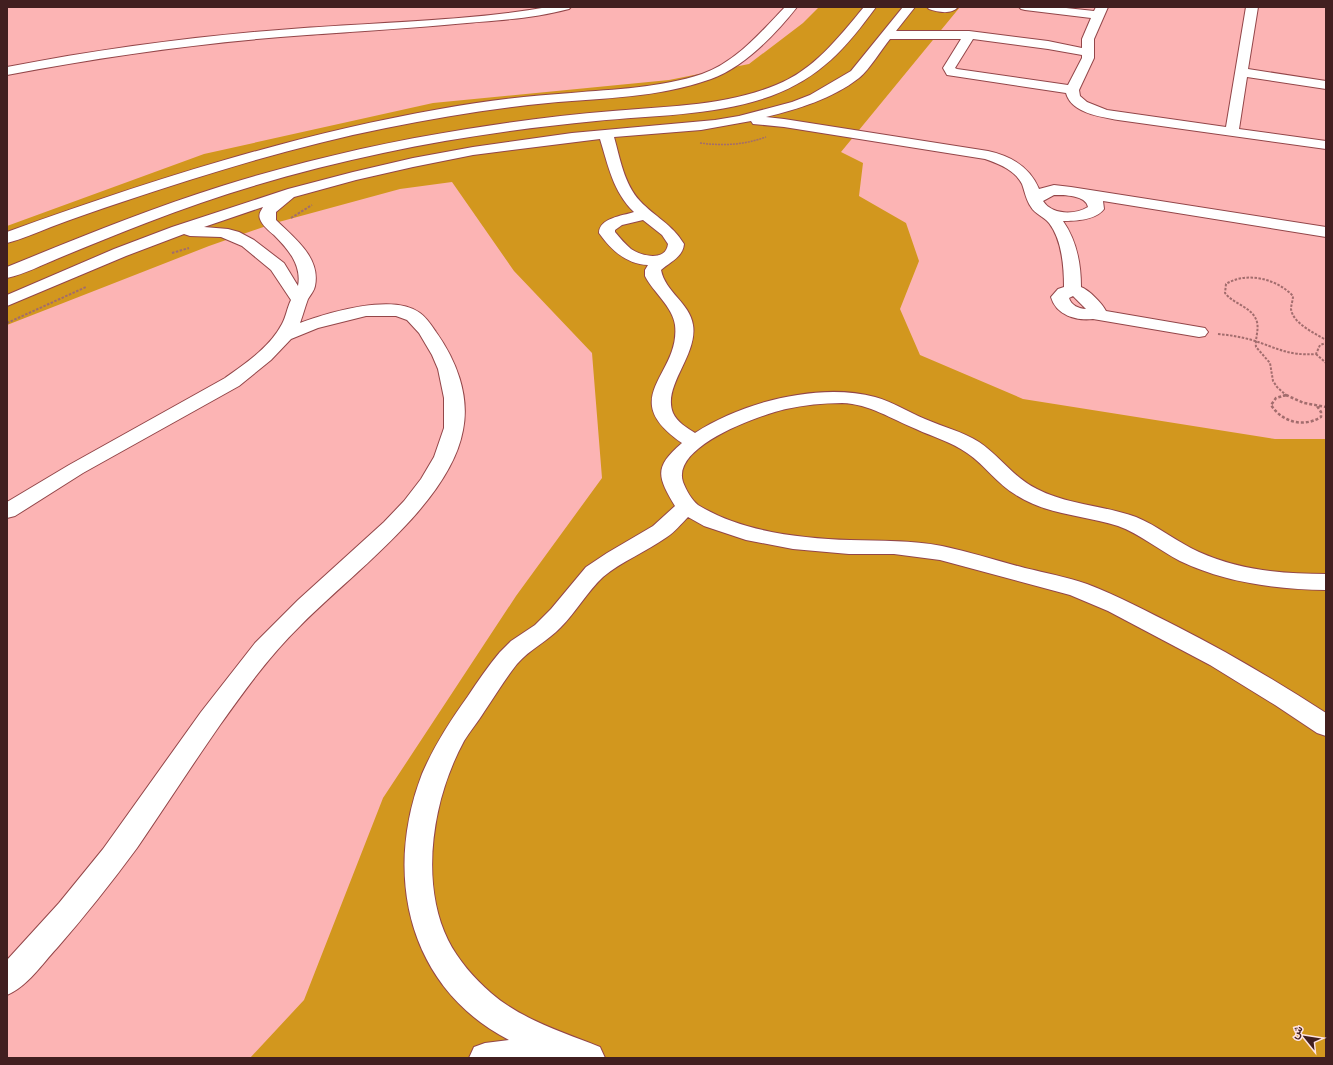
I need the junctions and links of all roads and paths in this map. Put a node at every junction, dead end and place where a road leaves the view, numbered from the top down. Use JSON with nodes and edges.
{"nodes":[{"id":1,"x":565,"y":7,"type":"edge"},
{"id":2,"x":791,"y":7,"type":"edge"},
{"id":3,"x":870,"y":7,"type":"edge"},
{"id":4,"x":909,"y":7,"type":"edge"},
{"id":5,"x":933,"y":7,"type":"edge"},
{"id":6,"x":952,"y":7,"type":"edge"},
{"id":7,"x":1025,"y":7,"type":"edge"},
{"id":8,"x":1252,"y":7,"type":"edge"},
{"id":9,"x":1100,"y":11,"type":"edge"},
{"id":10,"x":887,"y":35,"type":"junction"},
{"id":11,"x":969,"y":35,"type":"junction"},
{"id":12,"x":1088,"y":54,"type":"junction"},
{"id":13,"x":7,"y":72,"type":"edge"},
{"id":14,"x":1242,"y":72,"type":"junction"},
{"id":15,"x":1326,"y":85,"type":"edge"},
{"id":16,"x":1072,"y":90,"type":"junction"},
{"id":17,"x":815,"y":98,"type":"junction"},
{"id":18,"x":740,"y":120,"type":"junction"},
{"id":19,"x":784,"y":123,"type":"junction"},
{"id":20,"x":818,"y":128,"type":"junction"},
{"id":21,"x":1232,"y":132,"type":"junction"},
{"id":22,"x":606,"y":134,"type":"junction"},
{"id":23,"x":695,"y":142,"type":"dead end"},
{"id":24,"x":1326,"y":145,"type":"edge"},
{"id":25,"x":1027,"y":177,"type":"junction"},
{"id":26,"x":1072,"y":192,"type":"junction"},
{"id":27,"x":290,"y":193,"type":"junction"},
{"id":28,"x":1035,"y":201,"type":"junction"},
{"id":29,"x":317,"y":203,"type":"dead end"},
{"id":30,"x":1150,"y":203,"type":"junction"},
{"id":31,"x":1096,"y":209,"type":"junction"},
{"id":32,"x":1047,"y":212,"type":"junction"},
{"id":33,"x":646,"y":214,"type":"junction"},
{"id":34,"x":1079,"y":217,"type":"junction"},
{"id":35,"x":274,"y":227,"type":"junction"},
{"id":36,"x":175,"y":231,"type":"junction"},
{"id":37,"x":1063,"y":232,"type":"junction"},
{"id":38,"x":1326,"y":232,"type":"edge"},
{"id":39,"x":7,"y":238,"type":"edge"},
{"id":40,"x":193,"y":247,"type":"dead end"},
{"id":41,"x":171,"y":253,"type":"dead end"},
{"id":42,"x":662,"y":260,"type":"junction"},
{"id":43,"x":7,"y":273,"type":"edge"},
{"id":44,"x":88,"y":286,"type":"dead end"},
{"id":45,"x":7,"y":301,"type":"edge"},
{"id":46,"x":298,"y":303,"type":"junction"},
{"id":47,"x":333,"y":318,"type":"junction"},
{"id":48,"x":7,"y":323,"type":"edge"},
{"id":49,"x":1199,"y":332,"type":"joint"},
{"id":50,"x":284,"y":335,"type":"junction"},
{"id":51,"x":1256,"y":341,"type":"junction"},
{"id":52,"x":1326,"y":342,"type":"edge"},
{"id":53,"x":1316,"y":354,"type":"junction"},
{"id":54,"x":1326,"y":363,"type":"edge"},
{"id":55,"x":1286,"y":395,"type":"junction"},
{"id":56,"x":1317,"y":406,"type":"junction"},
{"id":57,"x":1326,"y":407,"type":"edge"},
{"id":58,"x":695,"y":442,"type":"junction"},
{"id":59,"x":688,"y":510,"type":"junction"},
{"id":60,"x":7,"y":511,"type":"edge"},
{"id":61,"x":1326,"y":582,"type":"edge"},
{"id":62,"x":1326,"y":726,"type":"edge"},
{"id":63,"x":7,"y":981,"type":"edge"},
{"id":64,"x":576,"y":1053,"type":"edge"},
{"id":65,"x":485,"y":1058,"type":"edge"}],
"edges":[{"from":1,"to":13,"type":"street"},
{"from":2,"to":39,"type":"street"},
{"from":3,"to":43,"type":"street"},
{"from":4,"to":10,"type":"street"},
{"from":5,"to":6,"type":"street"},
{"from":7,"to":9,"type":"street"},
{"from":8,"to":14,"type":"street"},
{"from":9,"to":12,"type":"street"},
{"from":10,"to":11,"type":"street"},
{"from":10,"to":17,"type":"street"},
{"from":11,"to":12,"type":"street"},
{"from":11,"to":16,"type":"street"},
{"from":12,"to":16,"type":"street"},
{"from":14,"to":15,"type":"street"},
{"from":14,"to":21,"type":"street"},
{"from":16,"to":21,"type":"street"},
{"from":17,"to":18,"type":"street"},
{"from":17,"to":20,"type":"street"},
{"from":18,"to":19,"type":"street"},
{"from":18,"to":22,"type":"street"},
{"from":19,"to":20,"type":"street"},
{"from":19,"to":23,"type":"path"},
{"from":20,"to":25,"type":"street"},
{"from":21,"to":24,"type":"street"},
{"from":22,"to":27,"type":"street"},
{"from":22,"to":33,"type":"street"},
{"from":25,"to":26,"type":"street"},
{"from":25,"to":28,"type":"street"},
{"from":26,"to":28,"type":"street"},
{"from":26,"to":30,"type":"street"},
{"from":26,"to":31,"type":"street"},
{"from":27,"to":35,"type":"street"},
{"from":27,"to":36,"type":"street"},
{"from":28,"to":32,"type":"street"},
{"from":29,"to":35,"type":"path"},
{"from":30,"to":31,"type":"street"},
{"from":30,"to":38,"type":"street"},
{"from":31,"to":34,"type":"street"},
{"from":32,"to":34,"type":"street"},
{"from":32,"to":37,"type":"street"},
{"from":33,"to":42,"type":"street"},
{"from":33,"to":42,"type":"street"},
{"from":34,"to":37,"type":"street"},
{"from":35,"to":46,"type":"street"},
{"from":36,"to":45,"type":"street"},
{"from":36,"to":46,"type":"street"},
{"from":37,"to":49,"type":"street"},
{"from":40,"to":41,"type":"path"},
{"from":42,"to":58,"type":"street"},
{"from":44,"to":48,"type":"path"},
{"from":46,"to":47,"type":"street"},
{"from":46,"to":50,"type":"street"},
{"from":47,"to":50,"type":"street"},
{"from":47,"to":63,"type":"street"},
{"from":49,"to":51,"type":"path"},
{"from":50,"to":60,"type":"street"},
{"from":51,"to":52,"type":"path"},
{"from":51,"to":53,"type":"path"},
{"from":51,"to":55,"type":"path"},
{"from":52,"to":53,"type":"path"},
{"from":53,"to":54,"type":"path"},
{"from":55,"to":56,"type":"path"},
{"from":55,"to":56,"type":"path"},
{"from":56,"to":57,"type":"path"},
{"from":58,"to":59,"type":"street"},
{"from":58,"to":61,"type":"street"},
{"from":59,"to":62,"type":"street"},
{"from":59,"to":64,"type":"street"},
{"from":64,"to":65,"type":"street"}]}
